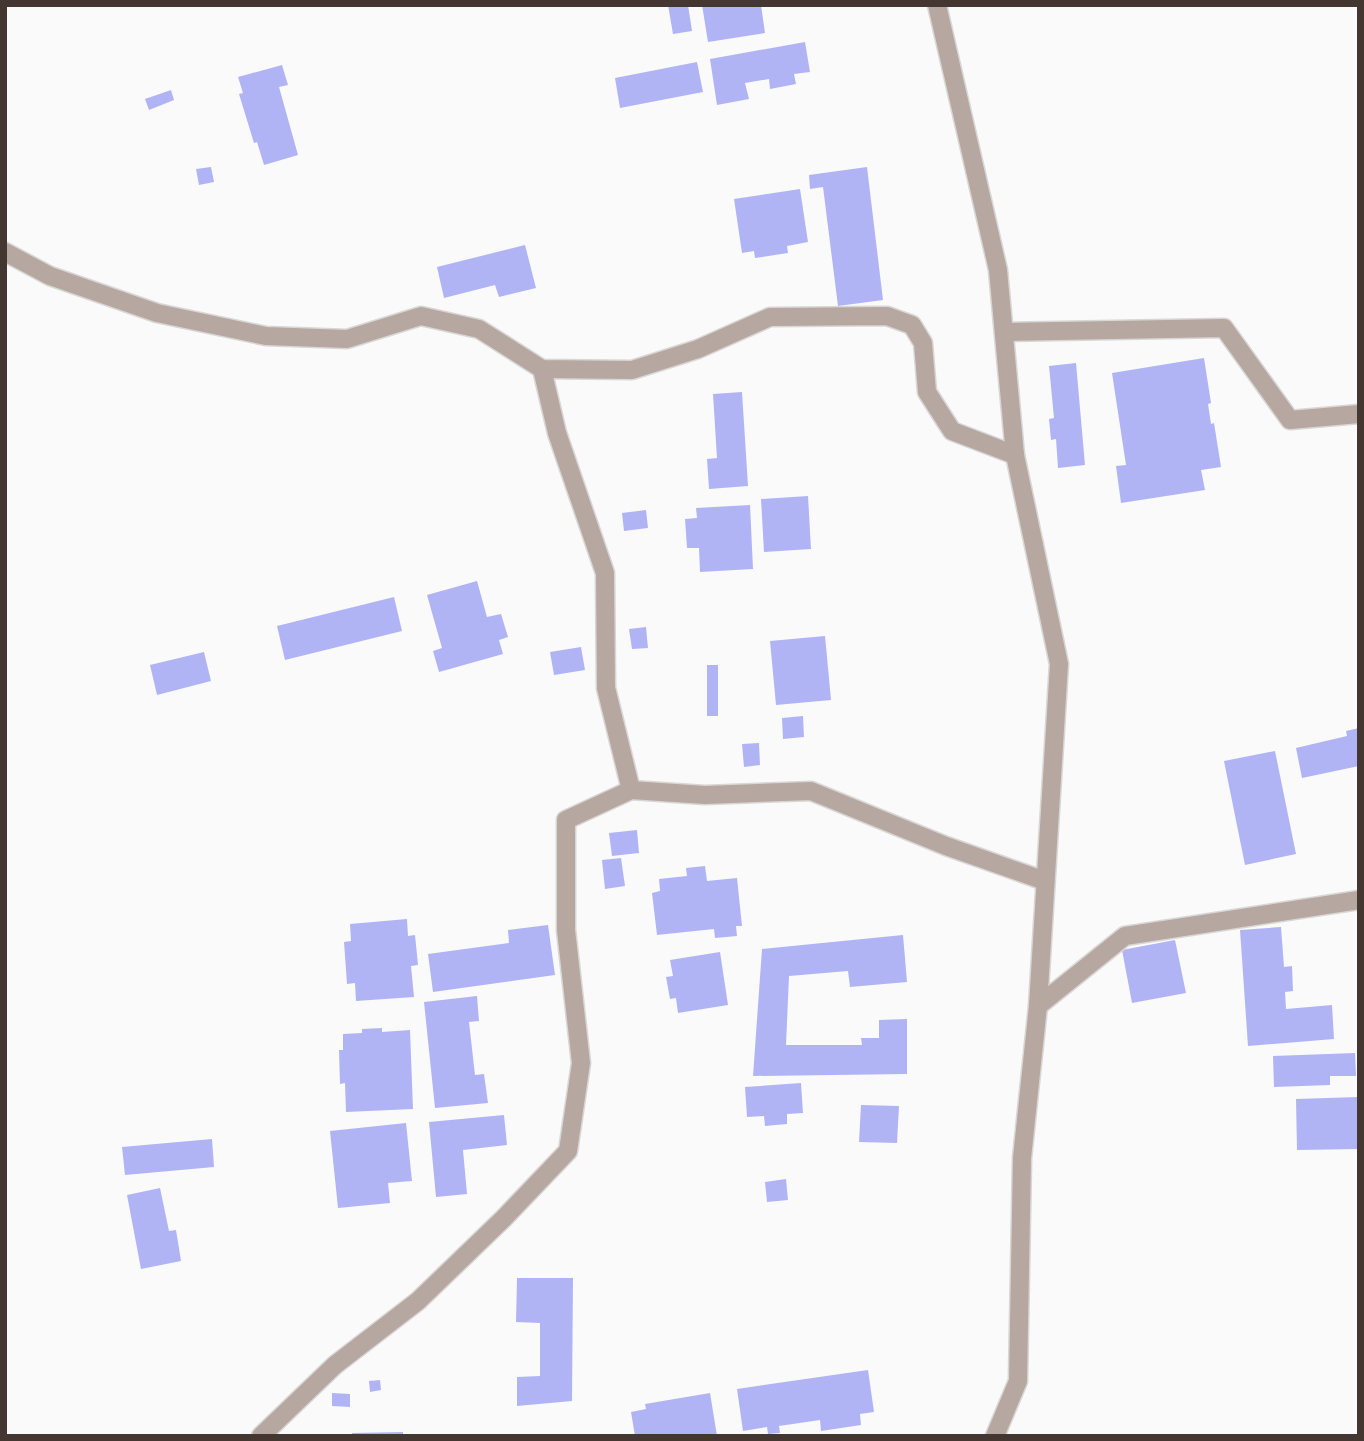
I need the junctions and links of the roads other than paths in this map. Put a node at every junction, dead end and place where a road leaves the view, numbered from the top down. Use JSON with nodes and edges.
{"nodes":[{"id":1,"x":937,"y":5,"type":"edge"},
{"id":2,"x":5,"y":253,"type":"edge"},
{"id":3,"x":1004,"y":332,"type":"junction"},
{"id":4,"x":542,"y":369,"type":"junction"},
{"id":5,"x":1359,"y":414,"type":"edge"},
{"id":6,"x":1015,"y":455,"type":"junction"},
{"id":7,"x":631,"y":790,"type":"junction"},
{"id":8,"x":1045,"y":881,"type":"junction"},
{"id":9,"x":1359,"y":900,"type":"edge"},
{"id":10,"x":1038,"y":1006,"type":"junction"},
{"id":11,"x":261,"y":1436,"type":"edge"},
{"id":12,"x":995,"y":1436,"type":"edge"}],
"edges":[{"from":1,"to":3,"type":"street"},
{"from":2,"to":4,"type":"street"},
{"from":3,"to":5,"type":"street"},
{"from":3,"to":6,"type":"street"},
{"from":4,"to":6,"type":"street"},
{"from":4,"to":7,"type":"street"},
{"from":6,"to":8,"type":"street"},
{"from":7,"to":8,"type":"street"},
{"from":7,"to":11,"type":"street"},
{"from":8,"to":10,"type":"street"},
{"from":9,"to":10,"type":"street"},
{"from":10,"to":12,"type":"street"}]}
